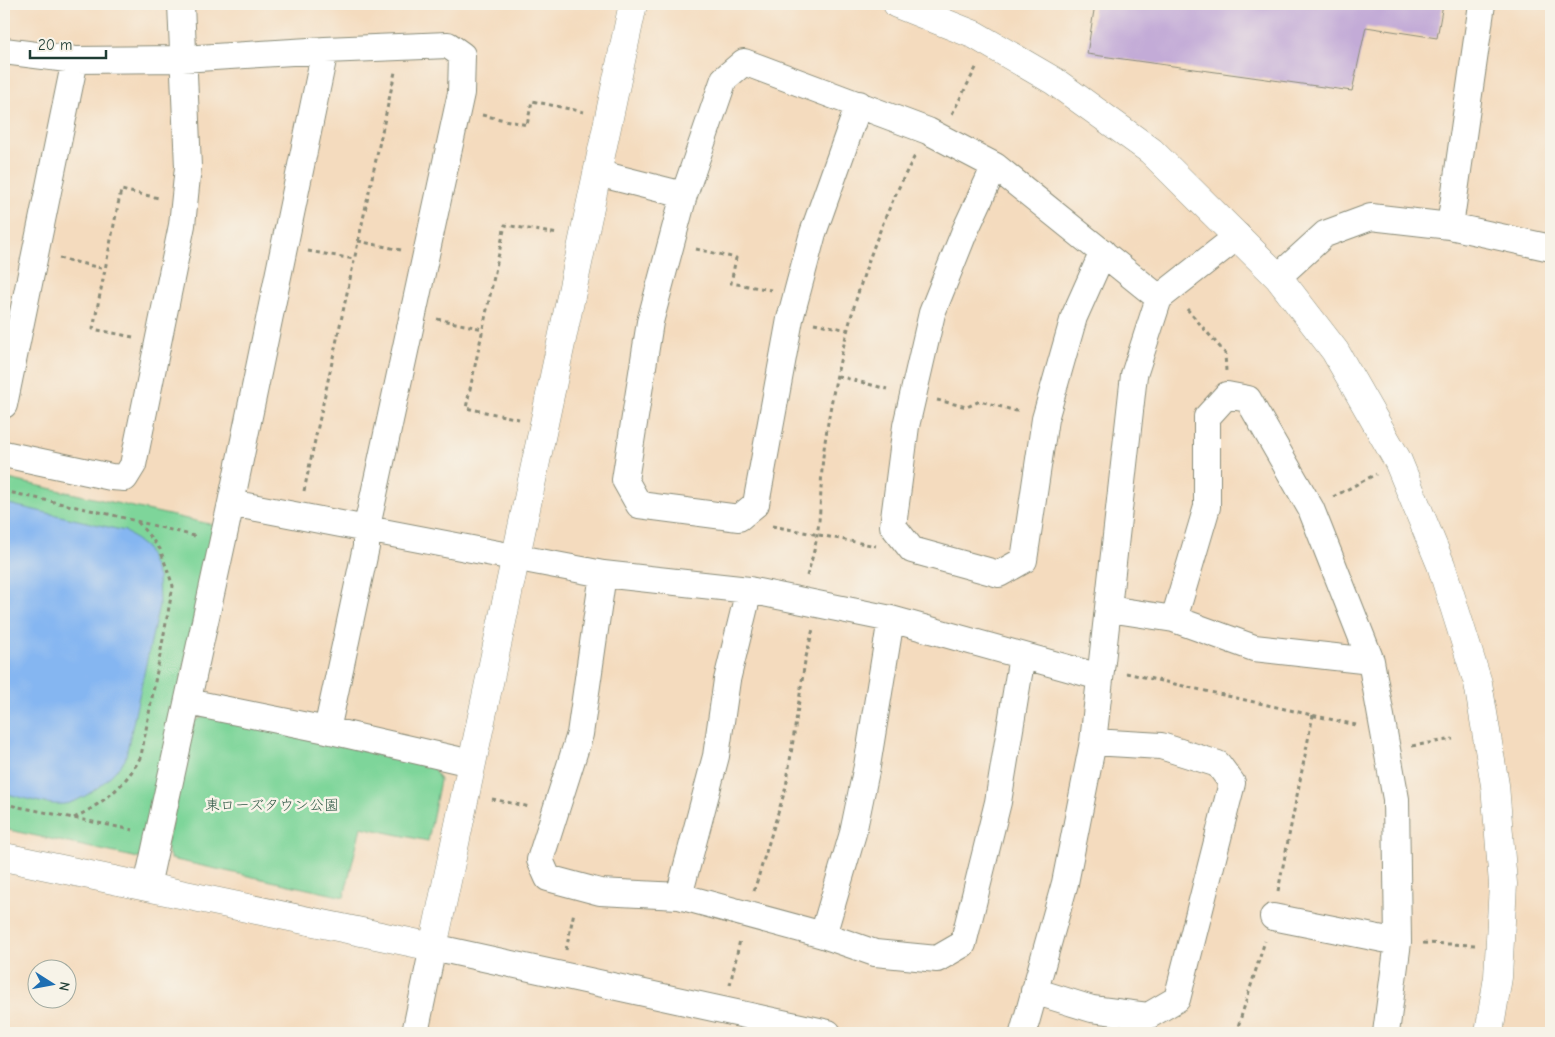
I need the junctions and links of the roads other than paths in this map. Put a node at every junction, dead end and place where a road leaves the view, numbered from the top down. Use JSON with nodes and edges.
{"nodes":[{"id":1,"x":181,"y":4,"type":"edge"},
{"id":2,"x":633,"y":4,"type":"edge"},
{"id":3,"x":897,"y":4,"type":"edge"},
{"id":4,"x":1482,"y":4,"type":"edge"},
{"id":5,"x":325,"y":50,"type":"junction"},
{"id":6,"x":4,"y":51,"type":"edge"},
{"id":7,"x":182,"y":59,"type":"junction"},
{"id":8,"x":75,"y":60,"type":"junction"},
{"id":9,"x":859,"y":104,"type":"junction"},
{"id":10,"x":995,"y":166,"type":"junction"},
{"id":11,"x":597,"y":173,"type":"junction"},
{"id":12,"x":684,"y":196,"type":"junction"},
{"id":13,"x":1450,"y":226,"type":"junction"},
{"id":14,"x":1238,"y":236,"type":"junction"},
{"id":15,"x":1551,"y":248,"type":"edge"},
{"id":16,"x":1103,"y":252,"type":"junction"},
{"id":17,"x":1278,"y":277,"type":"junction"},
{"id":18,"x":1165,"y":294,"type":"junction"},
{"id":19,"x":4,"y":405,"type":"edge"},
{"id":20,"x":4,"y":454,"type":"edge"},
{"id":21,"x":231,"y":503,"type":"junction"},
{"id":22,"x":366,"y":531,"type":"junction"},
{"id":23,"x":514,"y":558,"type":"junction"},
{"id":24,"x":603,"y":574,"type":"junction"},
{"id":25,"x":749,"y":590,"type":"junction"},
{"id":26,"x":1109,"y":609,"type":"junction"},
{"id":27,"x":891,"y":619,"type":"junction"},
{"id":28,"x":1174,"y":619,"type":"junction"},
{"id":29,"x":1022,"y":656,"type":"junction"},
{"id":30,"x":1371,"y":661,"type":"junction"},
{"id":31,"x":1101,"y":672,"type":"junction"},
{"id":32,"x":188,"y":702,"type":"junction"},
{"id":33,"x":327,"y":730,"type":"junction"},
{"id":34,"x":1093,"y":742,"type":"junction"},
{"id":35,"x":472,"y":763,"type":"junction"},
{"id":36,"x":4,"y":857,"type":"edge"},
{"id":37,"x":147,"y":886,"type":"junction"},
{"id":38,"x":679,"y":896,"type":"junction"},
{"id":39,"x":1273,"y":917,"type":"road end"},
{"id":40,"x":823,"y":935,"type":"junction"},
{"id":41,"x":1398,"y":942,"type":"junction"},
{"id":42,"x":433,"y":947,"type":"junction"},
{"id":43,"x":1034,"y":991,"type":"junction"},
{"id":44,"x":415,"y":1033,"type":"edge"},
{"id":45,"x":828,"y":1033,"type":"edge"},
{"id":46,"x":1023,"y":1033,"type":"edge"},
{"id":47,"x":1386,"y":1033,"type":"edge"},
{"id":48,"x":1489,"y":1033,"type":"edge"}],
"edges":[{"from":1,"to":7,"type":"street"},
{"from":2,"to":11,"type":"street"},
{"from":3,"to":14,"type":"street"},
{"from":4,"to":13,"type":"street"},
{"from":5,"to":7,"type":"street"},
{"from":5,"to":21,"type":"street"},
{"from":5,"to":22,"type":"street"},
{"from":6,"to":8,"type":"street"},
{"from":7,"to":8,"type":"street"},
{"from":7,"to":20,"type":"street"},
{"from":8,"to":19,"type":"street"},
{"from":9,"to":10,"type":"street"},
{"from":9,"to":12,"type":"street"},
{"from":9,"to":12,"type":"street"},
{"from":10,"to":16,"type":"street"},
{"from":10,"to":16,"type":"street"},
{"from":11,"to":12,"type":"street"},
{"from":11,"to":23,"type":"street"},
{"from":13,"to":15,"type":"street"},
{"from":13,"to":17,"type":"street"},
{"from":14,"to":17,"type":"street"},
{"from":14,"to":18,"type":"street"},
{"from":16,"to":18,"type":"street"},
{"from":17,"to":48,"type":"street"},
{"from":18,"to":26,"type":"street"},
{"from":21,"to":22,"type":"street"},
{"from":21,"to":32,"type":"street"},
{"from":22,"to":23,"type":"street"},
{"from":22,"to":33,"type":"street"},
{"from":23,"to":24,"type":"street"},
{"from":23,"to":35,"type":"street"},
{"from":24,"to":25,"type":"street"},
{"from":24,"to":38,"type":"street"},
{"from":25,"to":27,"type":"street"},
{"from":25,"to":38,"type":"street"},
{"from":26,"to":28,"type":"street"},
{"from":26,"to":31,"type":"street"},
{"from":27,"to":29,"type":"street"},
{"from":27,"to":40,"type":"street"},
{"from":28,"to":30,"type":"street"},
{"from":28,"to":30,"type":"street"},
{"from":29,"to":31,"type":"street"},
{"from":29,"to":40,"type":"street"},
{"from":30,"to":41,"type":"street"},
{"from":31,"to":34,"type":"street"},
{"from":32,"to":33,"type":"street"},
{"from":32,"to":37,"type":"street"},
{"from":33,"to":35,"type":"street"},
{"from":34,"to":43,"type":"street"},
{"from":34,"to":43,"type":"street"},
{"from":35,"to":42,"type":"street"},
{"from":36,"to":37,"type":"street"},
{"from":37,"to":42,"type":"street"},
{"from":38,"to":40,"type":"street"},
{"from":39,"to":41,"type":"street"},
{"from":41,"to":47,"type":"street"},
{"from":42,"to":44,"type":"street"},
{"from":42,"to":45,"type":"street"},
{"from":43,"to":46,"type":"street"}]}
